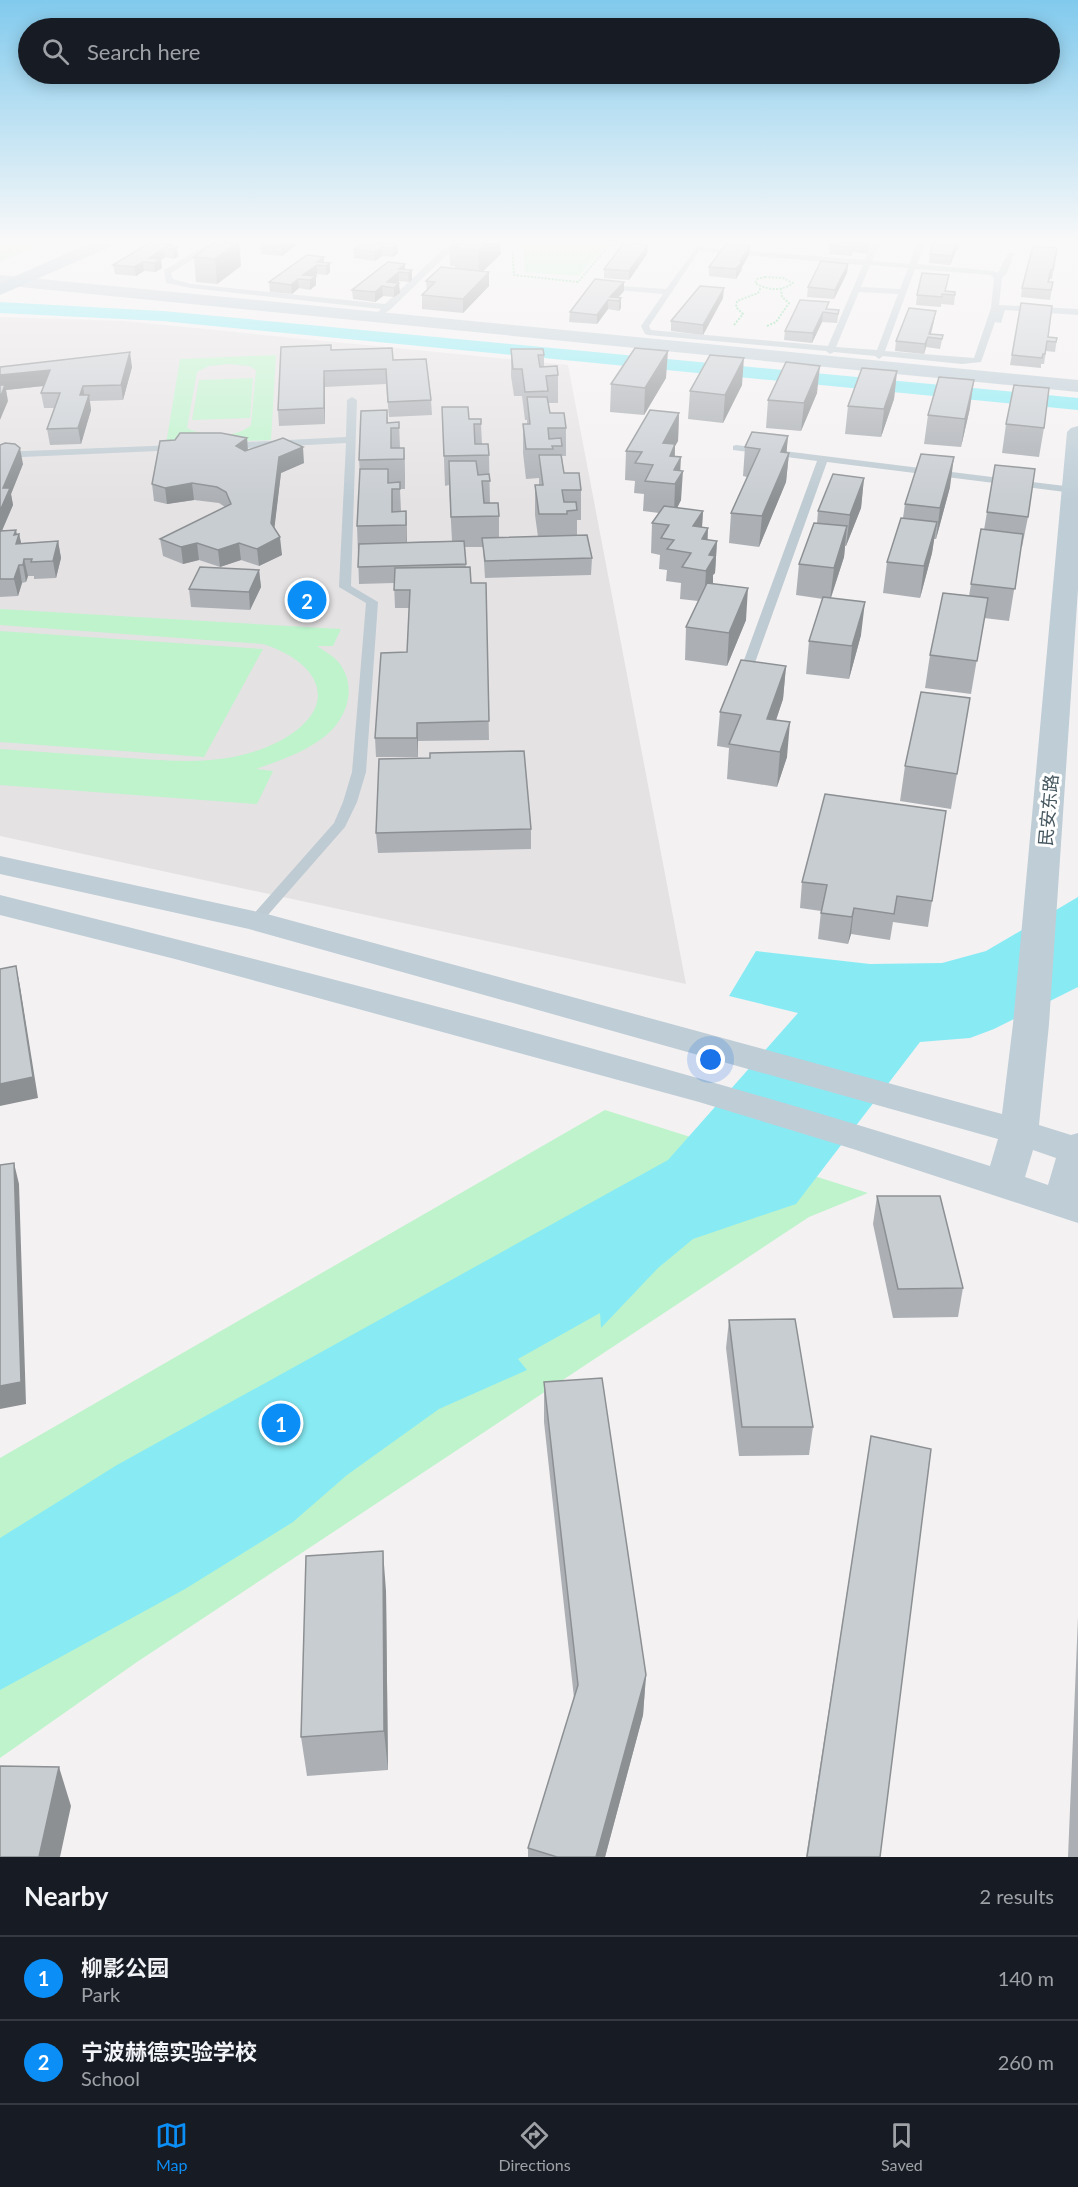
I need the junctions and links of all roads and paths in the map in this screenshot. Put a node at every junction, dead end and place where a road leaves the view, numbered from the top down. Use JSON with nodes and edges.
{"nodes":[{"id":1,"x":556,"y":330,"type":"edge"},
{"id":2,"x":638,"y":330,"type":"edge"},
{"id":3,"x":839,"y":330,"type":"edge"},
{"id":4,"x":889,"y":330,"type":"edge"},
{"id":5,"x":988,"y":330,"type":"edge"},
{"id":6,"x":996,"y":330,"type":"edge"},
{"id":7,"x":830,"y":350,"type":"junction"},
{"id":8,"x":879,"y":355,"type":"junction"},
{"id":9,"x":1078,"y":386,"type":"edge"},
{"id":10,"x":352,"y":400,"type":"dead end"},
{"id":11,"x":1078,"y":432,"type":"edge"},
{"id":12,"x":351,"y":440,"type":"junction"},
{"id":13,"x":220,"y":446,"type":"edge"},
{"id":14,"x":184,"y":447,"type":"edge"},
{"id":15,"x":736,"y":448,"type":"dead end"},
{"id":16,"x":0,"y":455,"type":"edge"},
{"id":17,"x":823,"y":459,"type":"junction"},
{"id":18,"x":1073,"y":490,"type":"junction"},
{"id":19,"x":746,"y":671,"type":"edge"},
{"id":20,"x":0,"y":865,"type":"edge"},
{"id":21,"x":0,"y":905,"type":"edge"},
{"id":22,"x":255,"y":921,"type":"junction"},
{"id":23,"x":1019,"y":1132,"type":"junction"},
{"id":24,"x":1078,"y":1146,"type":"edge"},
{"id":25,"x":1078,"y":1151,"type":"edge"},
{"id":26,"x":1003,"y":1185,"type":"junction"},
{"id":27,"x":1070,"y":1207,"type":"edge"}],
"edges":[{"from":1,"to":9,"type":"main road"},
{"from":2,"to":7,"type":"lane"},
{"from":3,"to":7,"type":"lane"},
{"from":4,"to":8,"type":"lane"},
{"from":5,"to":8,"type":"lane"},
{"from":6,"to":8,"type":"lane"},
{"from":7,"to":8,"type":"lane"},
{"from":10,"to":12,"type":"lane"},
{"from":11,"to":18,"type":"main road","name":"民安东路"},
{"from":12,"to":13,"type":"lane"},
{"from":12,"to":22,"type":"lane"},
{"from":14,"to":16,"type":"lane"},
{"from":15,"to":17,"type":"lane"},
{"from":17,"to":18,"type":"lane"},
{"from":17,"to":19,"type":"lane"},
{"from":18,"to":23,"type":"main road","name":"民安东路"},
{"from":20,"to":22,"type":"main road"},
{"from":21,"to":26,"type":"main road"},
{"from":22,"to":23,"type":"main road"},
{"from":23,"to":25,"type":"main road"},
{"from":23,"to":26,"type":"main road","name":"民安东路"},
{"from":24,"to":25,"type":"main road"},
{"from":25,"to":27,"type":"main road"},
{"from":26,"to":27,"type":"main road"}]}
